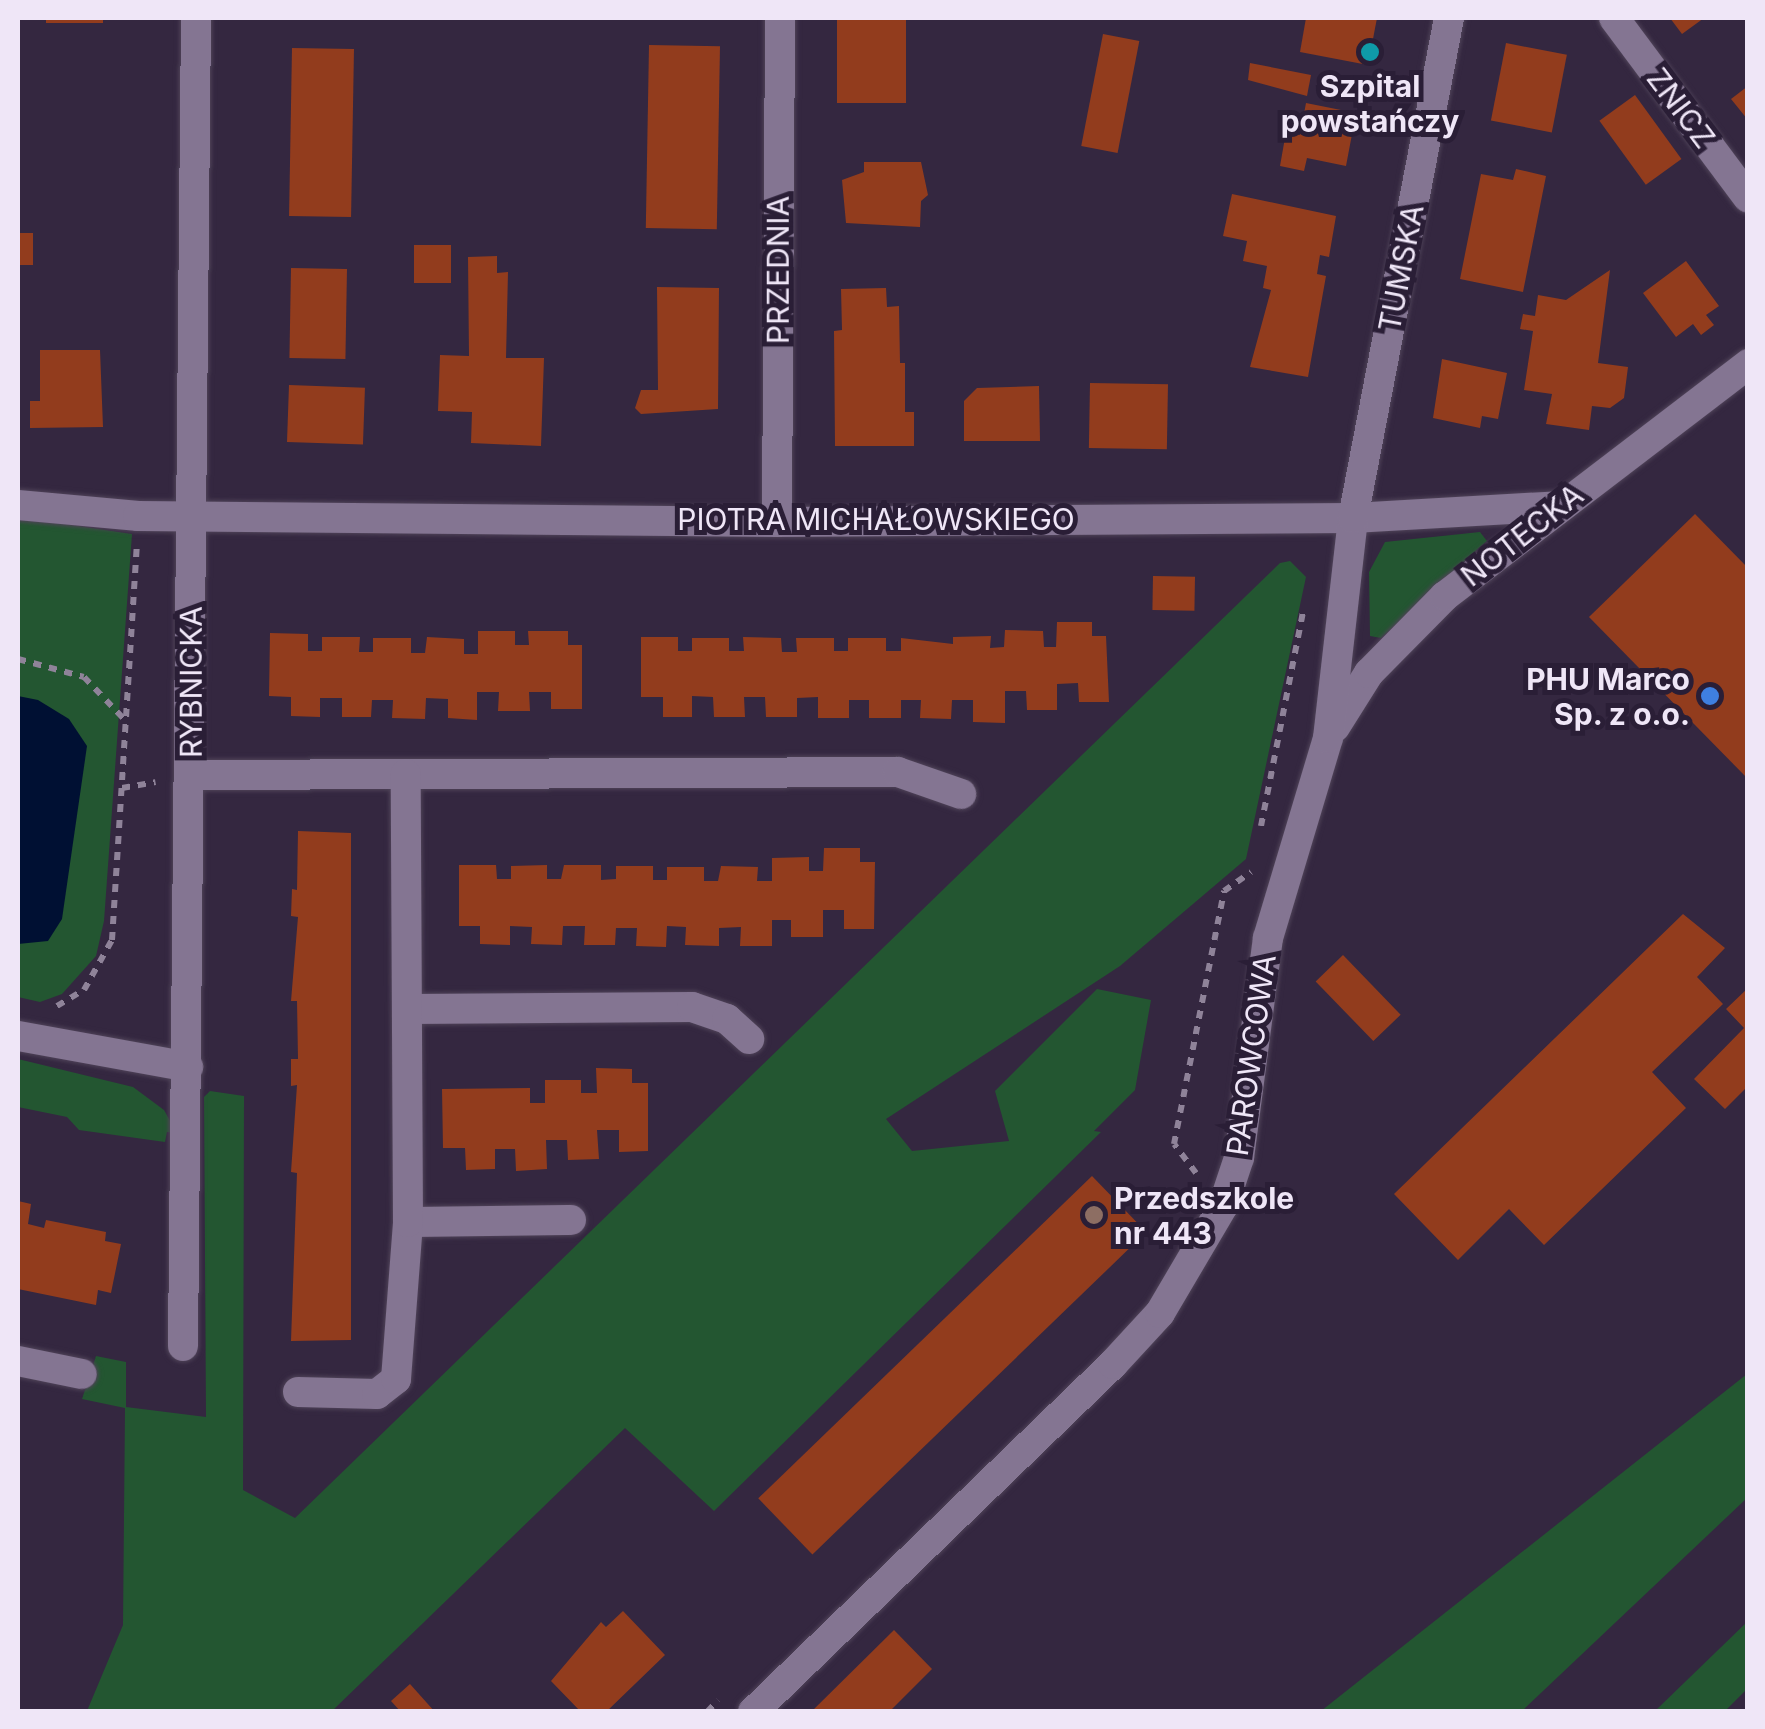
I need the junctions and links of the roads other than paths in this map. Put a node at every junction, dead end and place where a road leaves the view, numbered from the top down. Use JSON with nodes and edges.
{"nodes":[{"id":1,"x":196,"y":18,"type":"edge"},
{"id":2,"x":780,"y":18,"type":"edge"},
{"id":3,"x":1449,"y":18,"type":"edge"},
{"id":4,"x":1614,"y":18,"type":"edge"},
{"id":5,"x":1748,"y":198,"type":"edge"},
{"id":6,"x":1748,"y":364,"type":"edge"},
{"id":7,"x":18,"y":505,"type":"edge"},
{"id":8,"x":1559,"y":506,"type":"junction"},
{"id":9,"x":192,"y":516,"type":"junction"},
{"id":10,"x":1353,"y":518,"type":"junction"},
{"id":11,"x":777,"y":522,"type":"junction"},
{"id":12,"x":1328,"y":738,"type":"junction"},
{"id":13,"x":406,"y":774,"type":"junction"},
{"id":14,"x":191,"y":775,"type":"junction"},
{"id":15,"x":961,"y":794,"type":"dead end"},
{"id":16,"x":408,"y":1008,"type":"junction"},
{"id":17,"x":18,"y":1036,"type":"edge"},
{"id":18,"x":749,"y":1038,"type":"dead end"},
{"id":19,"x":188,"y":1067,"type":"junction"},
{"id":20,"x":571,"y":1220,"type":"dead end"},
{"id":21,"x":408,"y":1222,"type":"junction"},
{"id":22,"x":183,"y":1346,"type":"dead end"},
{"id":23,"x":18,"y":1361,"type":"edge"},
{"id":24,"x":82,"y":1374,"type":"dead end"},
{"id":25,"x":298,"y":1392,"type":"dead end"},
{"id":26,"x":753,"y":1712,"type":"edge"}],
"edges":[{"from":1,"to":9,"type":"street","name":"RYBNICKA"},
{"from":2,"to":11,"type":"street","name":"PRZEDNIA"},
{"from":3,"to":10,"type":"street","name":"TUMSKA"},
{"from":4,"to":5,"type":"street","name":"ZNICZ"},
{"from":6,"to":8,"type":"street","name":"NOTECKA"},
{"from":7,"to":9,"type":"street","name":"PIOTRA MICHAŁOWSKIEGO"},
{"from":8,"to":10,"type":"street","name":"PIOTRA MICHAŁOWSKIEGO"},
{"from":8,"to":12,"type":"street","name":"NOTECKA"},
{"from":9,"to":11,"type":"street","name":"PIOTRA MICHAŁOWSKIEGO"},
{"from":9,"to":14,"type":"street","name":"RYBNICKA"},
{"from":10,"to":11,"type":"street","name":"PIOTRA MICHAŁOWSKIEGO"},
{"from":10,"to":12,"type":"street","name":"PAROWCOWA"},
{"from":12,"to":26,"type":"street","name":"PAROWCOWA"},
{"from":13,"to":14,"type":"street"},
{"from":13,"to":15,"type":"street"},
{"from":13,"to":16,"type":"street"},
{"from":14,"to":19,"type":"street","name":"RYBNICKA"},
{"from":16,"to":18,"type":"street"},
{"from":16,"to":21,"type":"street"},
{"from":17,"to":19,"type":"street"},
{"from":19,"to":22,"type":"street","name":"RYBNICKA"},
{"from":20,"to":21,"type":"street"},
{"from":21,"to":25,"type":"street"},
{"from":23,"to":24,"type":"street"}]}
